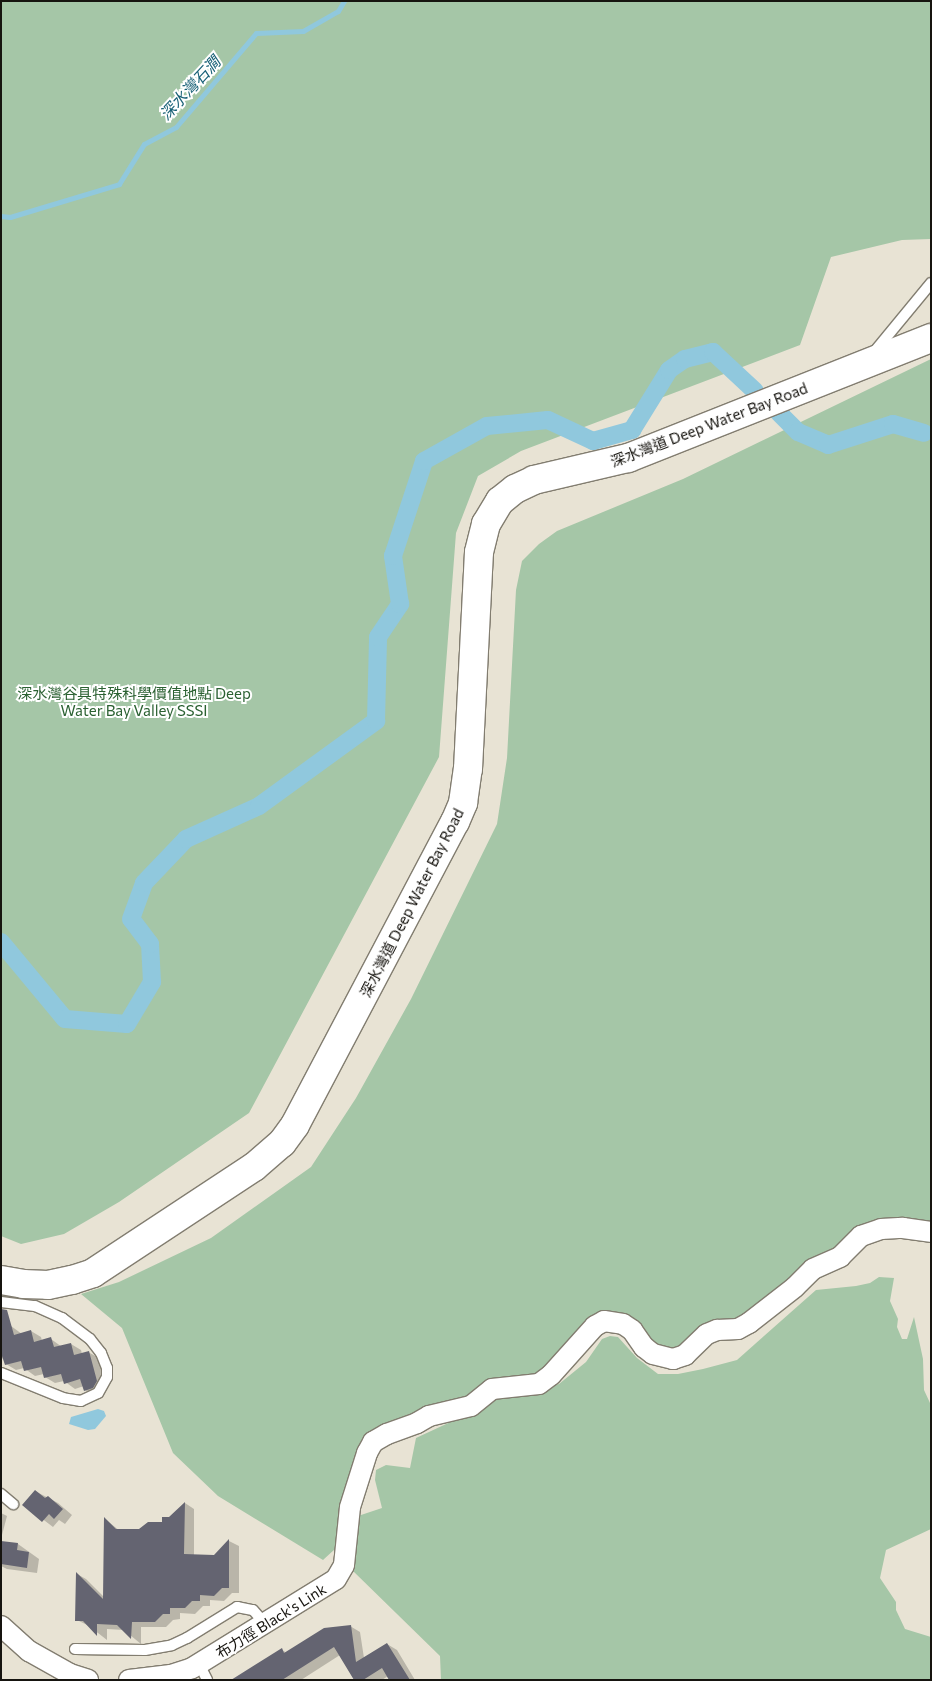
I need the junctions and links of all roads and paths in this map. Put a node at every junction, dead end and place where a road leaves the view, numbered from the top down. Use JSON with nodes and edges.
{"nodes":[{"id":1,"x":931,"y":283,"type":"edge"},
{"id":2,"x":931,"y":338,"type":"edge"},
{"id":3,"x":860,"y":366,"type":"junction"},
{"id":4,"x":931,"y":1232,"type":"edge"},
{"id":5,"x":1,"y":1280,"type":"edge"},
{"id":6,"x":1,"y":1302,"type":"edge"},
{"id":7,"x":1,"y":1373,"type":"edge"},
{"id":8,"x":1,"y":1494,"type":"edge"},
{"id":9,"x":13,"y":1504,"type":"dead end"},
{"id":10,"x":265,"y":1624,"type":"junction"},
{"id":11,"x":1,"y":1626,"type":"edge"},
{"id":12,"x":74,"y":1649,"type":"dead end"},
{"id":13,"x":203,"y":1672,"type":"edge"},
{"id":14,"x":88,"y":1680,"type":"edge"},
{"id":15,"x":129,"y":1680,"type":"edge"}],
"edges":[{"from":1,"to":3,"type":"lane","name":"深水灣道 Deep Water Bay Road"},
{"from":2,"to":3,"type":"main road","name":"深水灣道 Deep Water Bay Road"},
{"from":3,"to":5,"type":"main road","name":"深水灣道 Deep Water Bay Road"},
{"from":4,"to":10,"type":"street","name":"布力徑 Black's Link"},
{"from":6,"to":7,"type":"lane"},
{"from":8,"to":9,"type":"lane"},
{"from":10,"to":12,"type":"lane"},
{"from":10,"to":13,"type":"street","name":"布力徑 Black's Link"},
{"from":11,"to":14,"type":"street"},
{"from":13,"to":15,"type":"street","name":"布力徑 Black's Link"}]}
